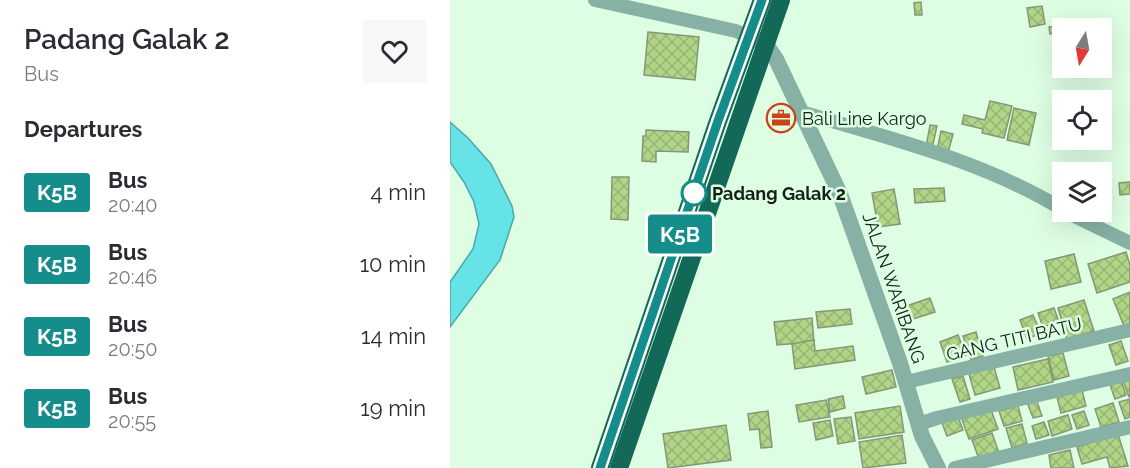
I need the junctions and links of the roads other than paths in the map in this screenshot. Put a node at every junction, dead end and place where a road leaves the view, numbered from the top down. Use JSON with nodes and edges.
{"nodes":[{"id":1,"x":595,"y":0,"type":"edge"},
{"id":2,"x":762,"y":0,"type":"edge"},
{"id":3,"x":781,"y":0,"type":"edge"},
{"id":4,"x":757,"y":40,"type":"junction"},
{"id":5,"x":801,"y":112,"type":"junction"},
{"id":6,"x":1052,"y":203,"type":"edge"},
{"id":7,"x":1087,"y":222,"type":"edge"},
{"id":8,"x":1130,"y":243,"type":"edge"},
{"id":9,"x":1130,"y":330,"type":"edge"},
{"id":10,"x":1130,"y":374,"type":"edge"},
{"id":11,"x":906,"y":382,"type":"junction"},
{"id":12,"x":919,"y":424,"type":"junction"},
{"id":13,"x":1130,"y":427,"type":"edge"},
{"id":14,"x":600,"y":468,"type":"edge"},
{"id":15,"x":619,"y":468,"type":"edge"},
{"id":16,"x":938,"y":468,"type":"edge"},
{"id":17,"x":955,"y":468,"type":"edge"}],
"edges":[{"from":1,"to":4,"type":"street"},
{"from":2,"to":4,"type":"highway"},
{"from":3,"to":4,"type":"highway"},
{"from":4,"to":5,"type":"street","name":"JALAN WARIBANG"},
{"from":4,"to":14,"type":"highway"},
{"from":4,"to":15,"type":"highway"},
{"from":5,"to":6,"type":"street"},
{"from":5,"to":11,"type":"street","name":"JALAN WARIBANG"},
{"from":7,"to":8,"type":"street"},
{"from":9,"to":11,"type":"street","name":"GANG TITI BATU"},
{"from":10,"to":12,"type":"street"},
{"from":11,"to":12,"type":"street","name":"JALAN WARIBANG"},
{"from":12,"to":16,"type":"street","name":"JALAN WARIBANG"},
{"from":13,"to":17,"type":"street"}]}
